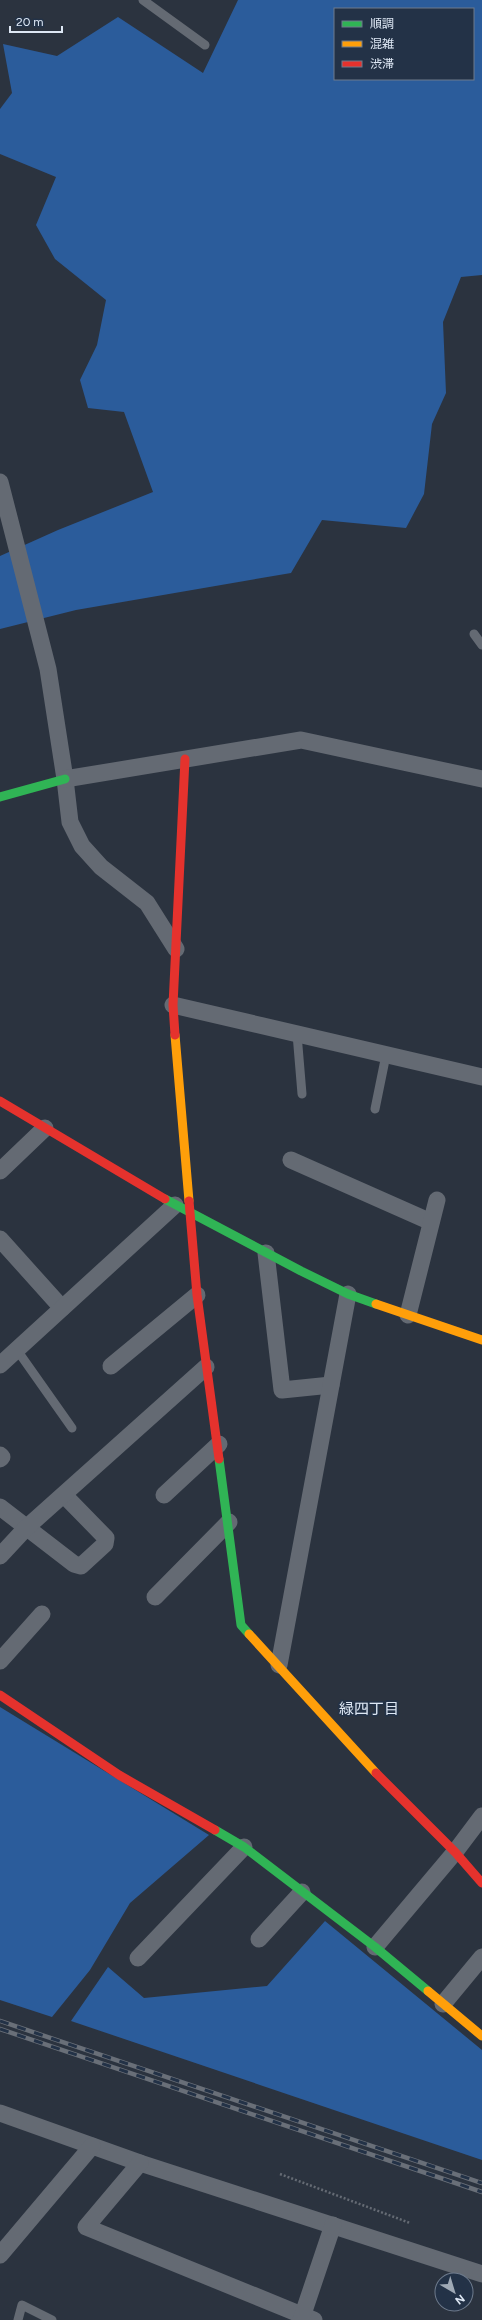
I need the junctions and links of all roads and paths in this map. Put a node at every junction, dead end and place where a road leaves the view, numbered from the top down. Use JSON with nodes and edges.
{"nodes":[{"id":1,"x":143,"y":0,"type":"edge"},
{"id":2,"x":205,"y":45,"type":"dead end"},
{"id":3,"x":0,"y":482,"type":"edge"},
{"id":4,"x":474,"y":634,"type":"dead end"},
{"id":5,"x":482,"y":645,"type":"edge"},
{"id":6,"x":185,"y":759,"type":"junction"},
{"id":7,"x":65,"y":778,"type":"junction"},
{"id":8,"x":482,"y":779,"type":"edge"},
{"id":9,"x":0,"y":797,"type":"edge"},
{"id":10,"x":176,"y":949,"type":"junction"},
{"id":11,"x":173,"y":1005,"type":"junction"},
{"id":12,"x":297,"y":1034,"type":"junction"},
{"id":13,"x":386,"y":1055,"type":"junction"},
{"id":14,"x":482,"y":1077,"type":"edge"},
{"id":15,"x":302,"y":1094,"type":"dead end"},
{"id":16,"x":0,"y":1101,"type":"edge"},
{"id":17,"x":375,"y":1109,"type":"dead end"},
{"id":18,"x":45,"y":1128,"type":"junction"},
{"id":19,"x":291,"y":1160,"type":"dead end"},
{"id":20,"x":0,"y":1171,"type":"edge"},
{"id":21,"x":437,"y":1200,"type":"dead end"},
{"id":22,"x":175,"y":1205,"type":"junction"},
{"id":23,"x":190,"y":1214,"type":"junction"},
{"id":24,"x":431,"y":1222,"type":"junction"},
{"id":25,"x":0,"y":1239,"type":"edge"},
{"id":26,"x":266,"y":1253,"type":"junction"},
{"id":27,"x":348,"y":1294,"type":"junction"},
{"id":28,"x":197,"y":1295,"type":"junction"},
{"id":29,"x":62,"y":1308,"type":"junction"},
{"id":30,"x":408,"y":1315,"type":"junction"},
{"id":31,"x":482,"y":1340,"type":"edge"},
{"id":32,"x":6,"y":1356,"type":"edge"},
{"id":33,"x":111,"y":1366,"type":"dead end"},
{"id":34,"x":206,"y":1367,"type":"junction"},
{"id":35,"x":331,"y":1385,"type":"junction"},
{"id":36,"x":72,"y":1428,"type":"dead end"},
{"id":37,"x":218,"y":1444,"type":"junction"},
{"id":38,"x":0,"y":1455,"type":"edge"},
{"id":39,"x":0,"y":1459,"type":"edge"},
{"id":40,"x":64,"y":1495,"type":"junction"},
{"id":41,"x":164,"y":1495,"type":"dead end"},
{"id":42,"x":0,"y":1507,"type":"edge"},
{"id":43,"x":229,"y":1522,"type":"junction"},
{"id":44,"x":26,"y":1528,"type":"junction"},
{"id":45,"x":0,"y":1556,"type":"edge"},
{"id":46,"x":155,"y":1598,"type":"dead end"},
{"id":47,"x":42,"y":1614,"type":"dead end"},
{"id":48,"x":0,"y":1661,"type":"edge"},
{"id":49,"x":279,"y":1665,"type":"junction"},
{"id":50,"x":0,"y":1695,"type":"edge"},
{"id":51,"x":482,"y":1816,"type":"edge"},
{"id":52,"x":244,"y":1847,"type":"junction"},
{"id":53,"x":455,"y":1852,"type":"junction"},
{"id":54,"x":482,"y":1883,"type":"edge"},
{"id":55,"x":302,"y":1892,"type":"junction"},
{"id":56,"x":259,"y":1939,"type":"dead end"},
{"id":57,"x":375,"y":1947,"type":"junction"},
{"id":58,"x":482,"y":1957,"type":"edge"},
{"id":59,"x":138,"y":1958,"type":"dead end"},
{"id":60,"x":443,"y":2004,"type":"junction"},
{"id":61,"x":482,"y":2036,"type":"edge"},
{"id":62,"x":0,"y":2112,"type":"edge"},
{"id":63,"x":92,"y":2146,"type":"junction"},
{"id":64,"x":140,"y":2163,"type":"junction"},
{"id":65,"x":280,"y":2174,"type":"dead end"},
{"id":66,"x":410,"y":2223,"type":"dead end"},
{"id":67,"x":333,"y":2225,"type":"junction"},
{"id":68,"x":0,"y":2255,"type":"edge"},
{"id":69,"x":482,"y":2274,"type":"edge"},
{"id":70,"x":306,"y":2319,"type":"edge"},
{"id":71,"x":18,"y":2320,"type":"edge"},
{"id":72,"x":52,"y":2320,"type":"edge"}],
"edges":[{"from":1,"to":2,"type":"lane"},
{"from":3,"to":7,"type":"street"},
{"from":4,"to":5,"type":"lane"},
{"from":6,"to":7,"type":"street"},
{"from":6,"to":8,"type":"street"},
{"from":6,"to":10,"type":"street"},
{"from":7,"to":9,"type":"street"},
{"from":7,"to":10,"type":"street"},
{"from":10,"to":11,"type":"street"},
{"from":11,"to":12,"type":"street"},
{"from":11,"to":23,"type":"street"},
{"from":12,"to":13,"type":"street"},
{"from":12,"to":15,"type":"lane"},
{"from":13,"to":14,"type":"street"},
{"from":13,"to":17,"type":"lane"},
{"from":16,"to":18,"type":"street"},
{"from":18,"to":20,"type":"street"},
{"from":18,"to":22,"type":"street"},
{"from":19,"to":24,"type":"street"},
{"from":21,"to":24,"type":"street"},
{"from":22,"to":23,"type":"street"},
{"from":22,"to":29,"type":"street"},
{"from":23,"to":26,"type":"street"},
{"from":23,"to":28,"type":"street"},
{"from":24,"to":30,"type":"street"},
{"from":25,"to":29,"type":"street"},
{"from":26,"to":27,"type":"street"},
{"from":26,"to":35,"type":"street"},
{"from":27,"to":30,"type":"street"},
{"from":27,"to":35,"type":"street"},
{"from":28,"to":33,"type":"street"},
{"from":28,"to":34,"type":"street"},
{"from":29,"to":32,"type":"street"},
{"from":30,"to":31,"type":"street"},
{"from":32,"to":36,"type":"lane"},
{"from":34,"to":37,"type":"street"},
{"from":34,"to":40,"type":"street"},
{"from":35,"to":49,"type":"street"},
{"from":37,"to":41,"type":"street"},
{"from":37,"to":43,"type":"street"},
{"from":38,"to":39,"type":"street"},
{"from":40,"to":44,"type":"street"},
{"from":40,"to":44,"type":"street"},
{"from":42,"to":44,"type":"street"},
{"from":43,"to":46,"type":"street"},
{"from":43,"to":49,"type":"street"},
{"from":44,"to":45,"type":"street"},
{"from":47,"to":48,"type":"street"},
{"from":49,"to":53,"type":"street"},
{"from":50,"to":52,"type":"street"},
{"from":51,"to":53,"type":"street"},
{"from":52,"to":55,"type":"street"},
{"from":52,"to":59,"type":"street"},
{"from":53,"to":54,"type":"street"},
{"from":53,"to":57,"type":"street"},
{"from":55,"to":56,"type":"street"},
{"from":55,"to":57,"type":"street"},
{"from":57,"to":60,"type":"street"},
{"from":58,"to":60,"type":"street"},
{"from":60,"to":61,"type":"street"},
{"from":62,"to":63,"type":"street"},
{"from":63,"to":64,"type":"street"},
{"from":63,"to":68,"type":"street"},
{"from":64,"to":67,"type":"street"},
{"from":64,"to":70,"type":"street"},
{"from":65,"to":66,"type":"path"},
{"from":67,"to":69,"type":"street"},
{"from":67,"to":70,"type":"street"},
{"from":71,"to":72,"type":"lane"}]}
